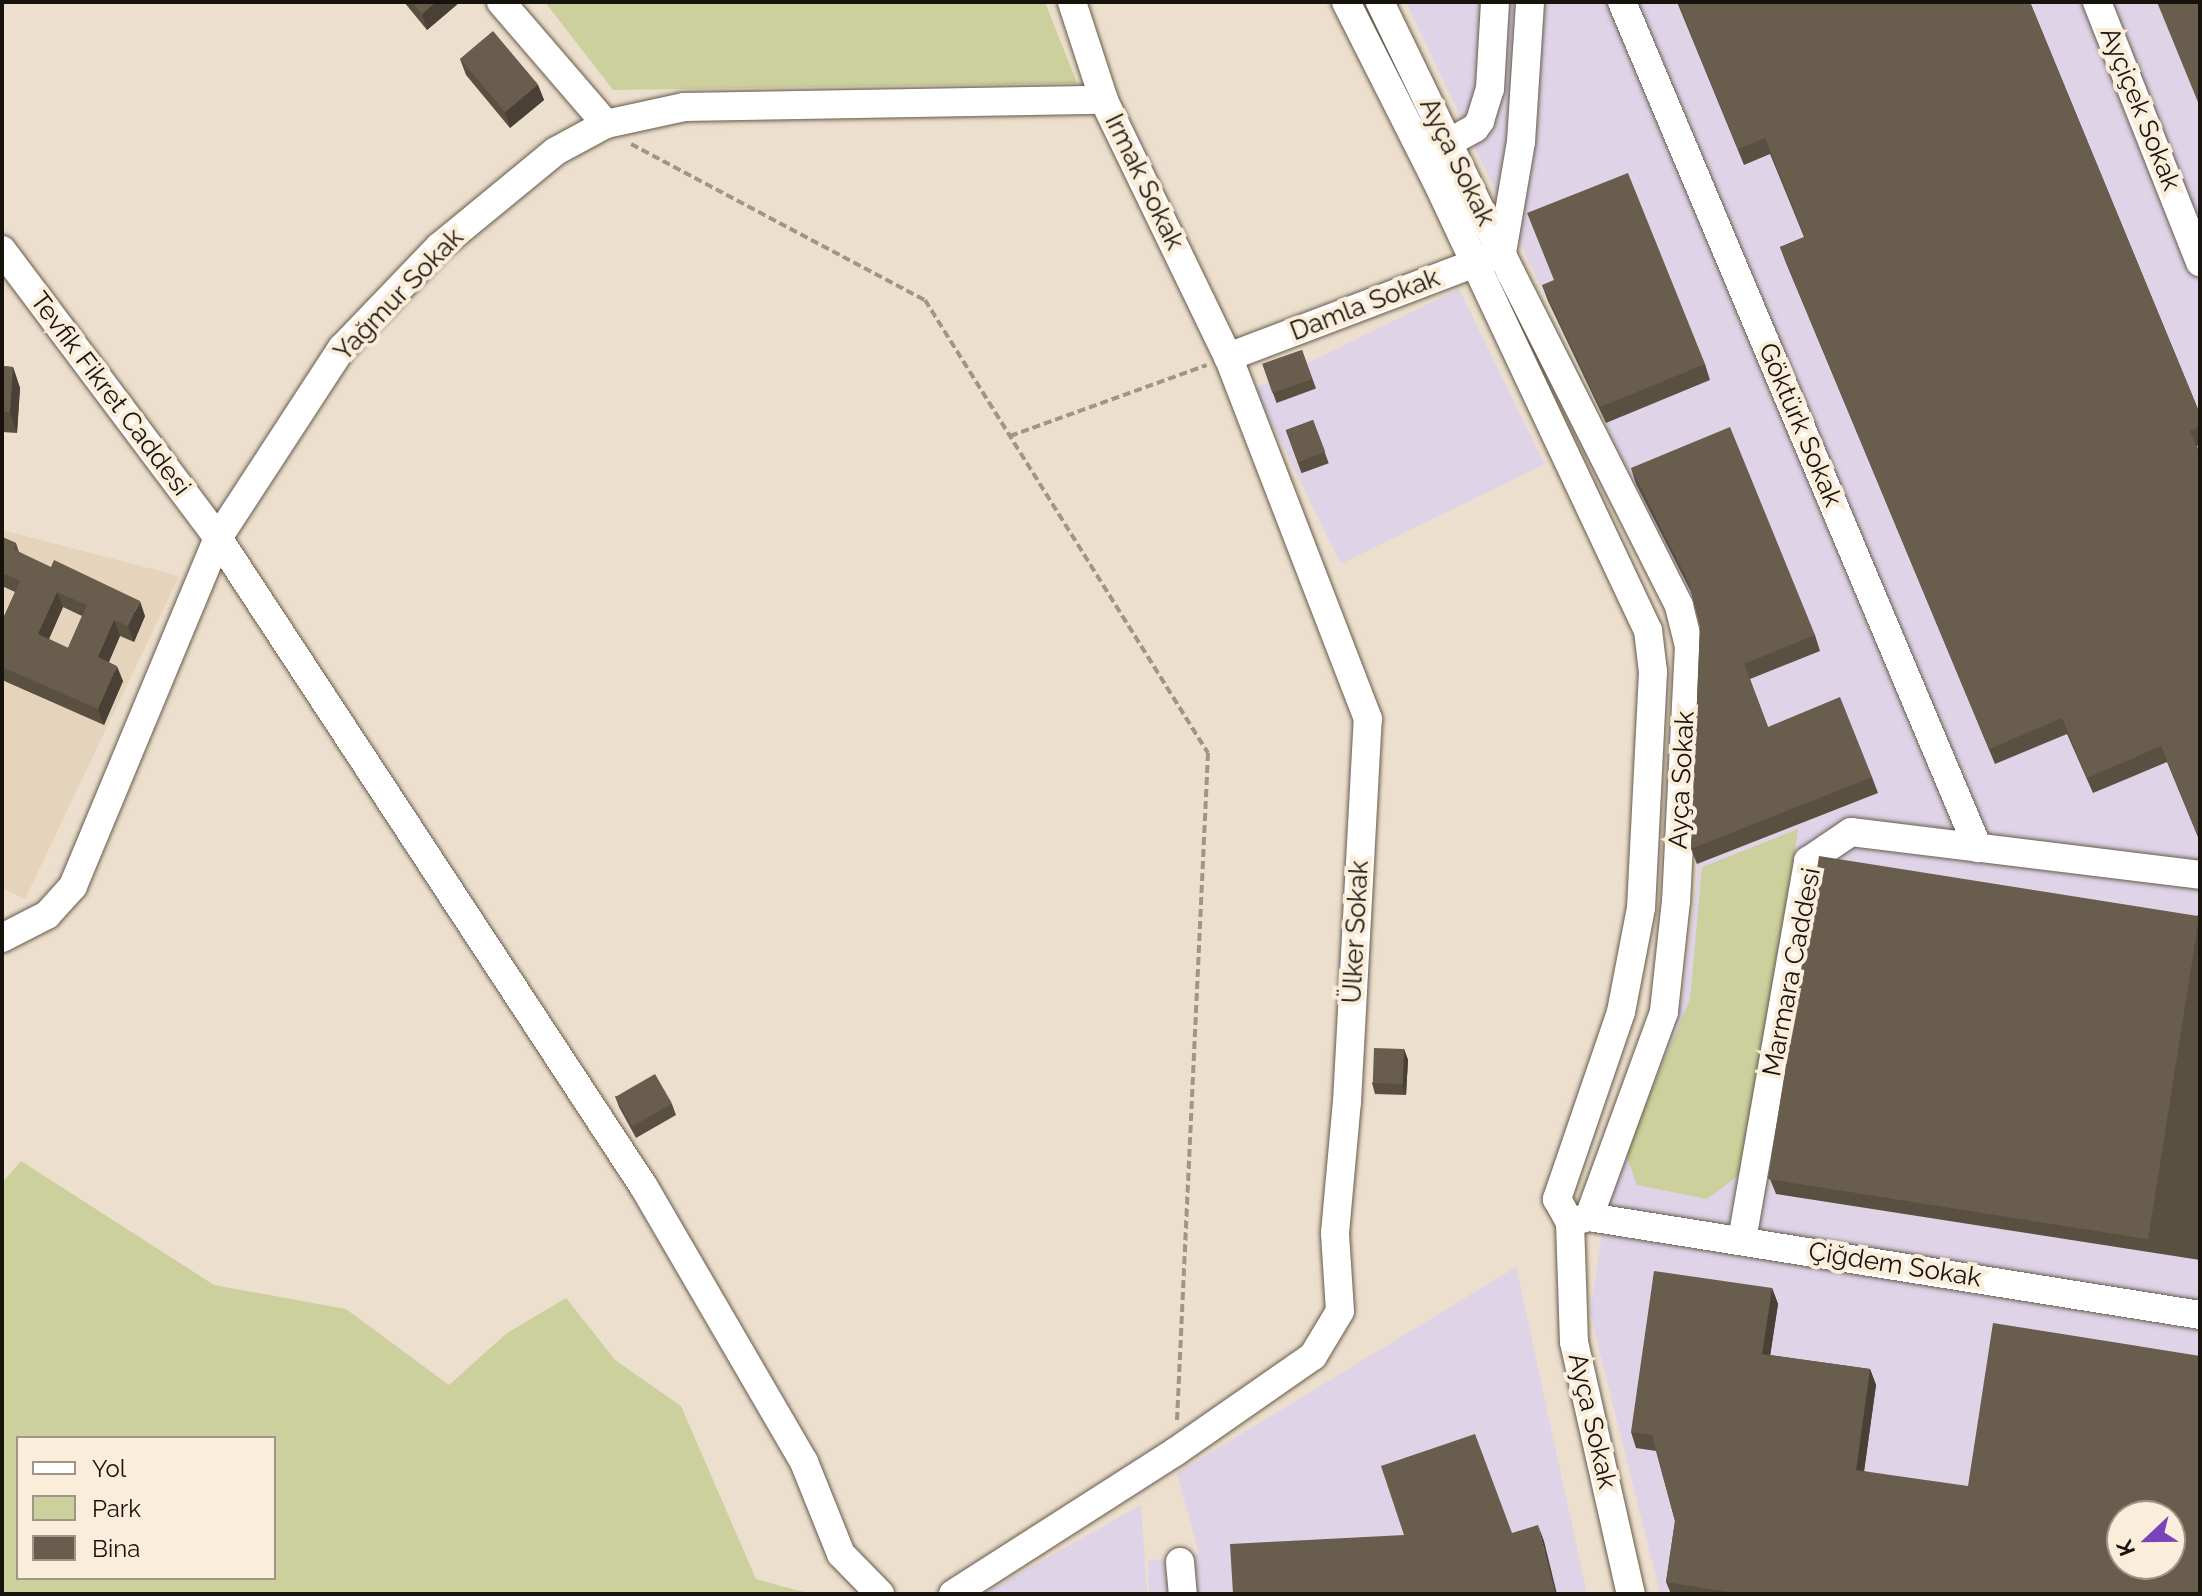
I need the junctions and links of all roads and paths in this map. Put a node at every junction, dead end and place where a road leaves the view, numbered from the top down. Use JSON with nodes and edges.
{"nodes":[{"id":1,"x":501,"y":2,"type":"edge"},
{"id":2,"x":1072,"y":2,"type":"edge"},
{"id":3,"x":1346,"y":2,"type":"edge"},
{"id":4,"x":1380,"y":2,"type":"edge"},
{"id":5,"x":1495,"y":2,"type":"edge"},
{"id":6,"x":1530,"y":2,"type":"edge"},
{"id":7,"x":1622,"y":2,"type":"edge"},
{"id":8,"x":2097,"y":2,"type":"edge"},
{"id":9,"x":1104,"y":100,"type":"junction"},
{"id":10,"x":603,"y":126,"type":"junction"},
{"id":11,"x":1448,"y":143,"type":"junction"},
{"id":12,"x":2,"y":250,"type":"edge"},
{"id":13,"x":1502,"y":253,"type":"junction"},
{"id":14,"x":2200,"y":262,"type":"edge"},
{"id":15,"x":1475,"y":263,"type":"junction"},
{"id":16,"x":1228,"y":357,"type":"junction"},
{"id":17,"x":1010,"y":436,"type":"junction"},
{"id":18,"x":218,"y":538,"type":"junction"},
{"id":19,"x":1978,"y":848,"type":"junction"},
{"id":20,"x":2200,"y":875,"type":"edge"},
{"id":21,"x":2,"y":938,"type":"edge"},
{"id":22,"x":1580,"y":1220,"type":"junction"},
{"id":23,"x":1742,"y":1240,"type":"junction"},
{"id":24,"x":2200,"y":1315,"type":"edge"},
{"id":25,"x":1175,"y":1452,"type":"junction"},
{"id":26,"x":1180,"y":1562,"type":"dead end"},
{"id":27,"x":880,"y":1594,"type":"edge"},
{"id":28,"x":953,"y":1594,"type":"edge"},
{"id":29,"x":1183,"y":1594,"type":"edge"},
{"id":30,"x":1631,"y":1594,"type":"edge"}],
"edges":[{"from":1,"to":10,"type":"street"},
{"from":2,"to":9,"type":"street","name":"Irmak Sokak"},
{"from":3,"to":15,"type":"street"},
{"from":4,"to":11,"type":"street","name":"Ayça Sokak"},
{"from":5,"to":11,"type":"street"},
{"from":6,"to":13,"type":"street"},
{"from":7,"to":19,"type":"street","name":"Göktürk Sokak"},
{"from":8,"to":14,"type":"street","name":"Ayçiçek Sokak"},
{"from":9,"to":10,"type":"street","name":"Yağmur Sokak"},
{"from":9,"to":16,"type":"street","name":"Irmak Sokak"},
{"from":10,"to":17,"type":"path"},
{"from":10,"to":18,"type":"street","name":"Yağmur Sokak"},
{"from":11,"to":13,"type":"street","name":"Ayça Sokak"},
{"from":12,"to":18,"type":"street","name":"Tevfik Fikret Caddesi"},
{"from":13,"to":15,"type":"street","name":"Damla Sokak"},
{"from":13,"to":22,"type":"street","name":"Ayça Sokak"},
{"from":15,"to":16,"type":"street","name":"Damla Sokak"},
{"from":15,"to":22,"type":"street"},
{"from":16,"to":17,"type":"path"},
{"from":16,"to":25,"type":"street","name":"Ülker Sokak"},
{"from":17,"to":25,"type":"path"},
{"from":18,"to":21,"type":"street","name":"Yağmur Sokak"},
{"from":18,"to":27,"type":"street","name":"Tevfik Fikret Caddesi"},
{"from":19,"to":20,"type":"street","name":"Marmara Caddesi"},
{"from":19,"to":23,"type":"street","name":"Marmara Caddesi"},
{"from":22,"to":23,"type":"street","name":"Çiğdem Sokak"},
{"from":22,"to":30,"type":"street","name":"Ayça Sokak"},
{"from":23,"to":24,"type":"street","name":"Çiğdem Sokak"},
{"from":25,"to":28,"type":"street","name":"Ülker Sokak"},
{"from":26,"to":29,"type":"street"}]}
